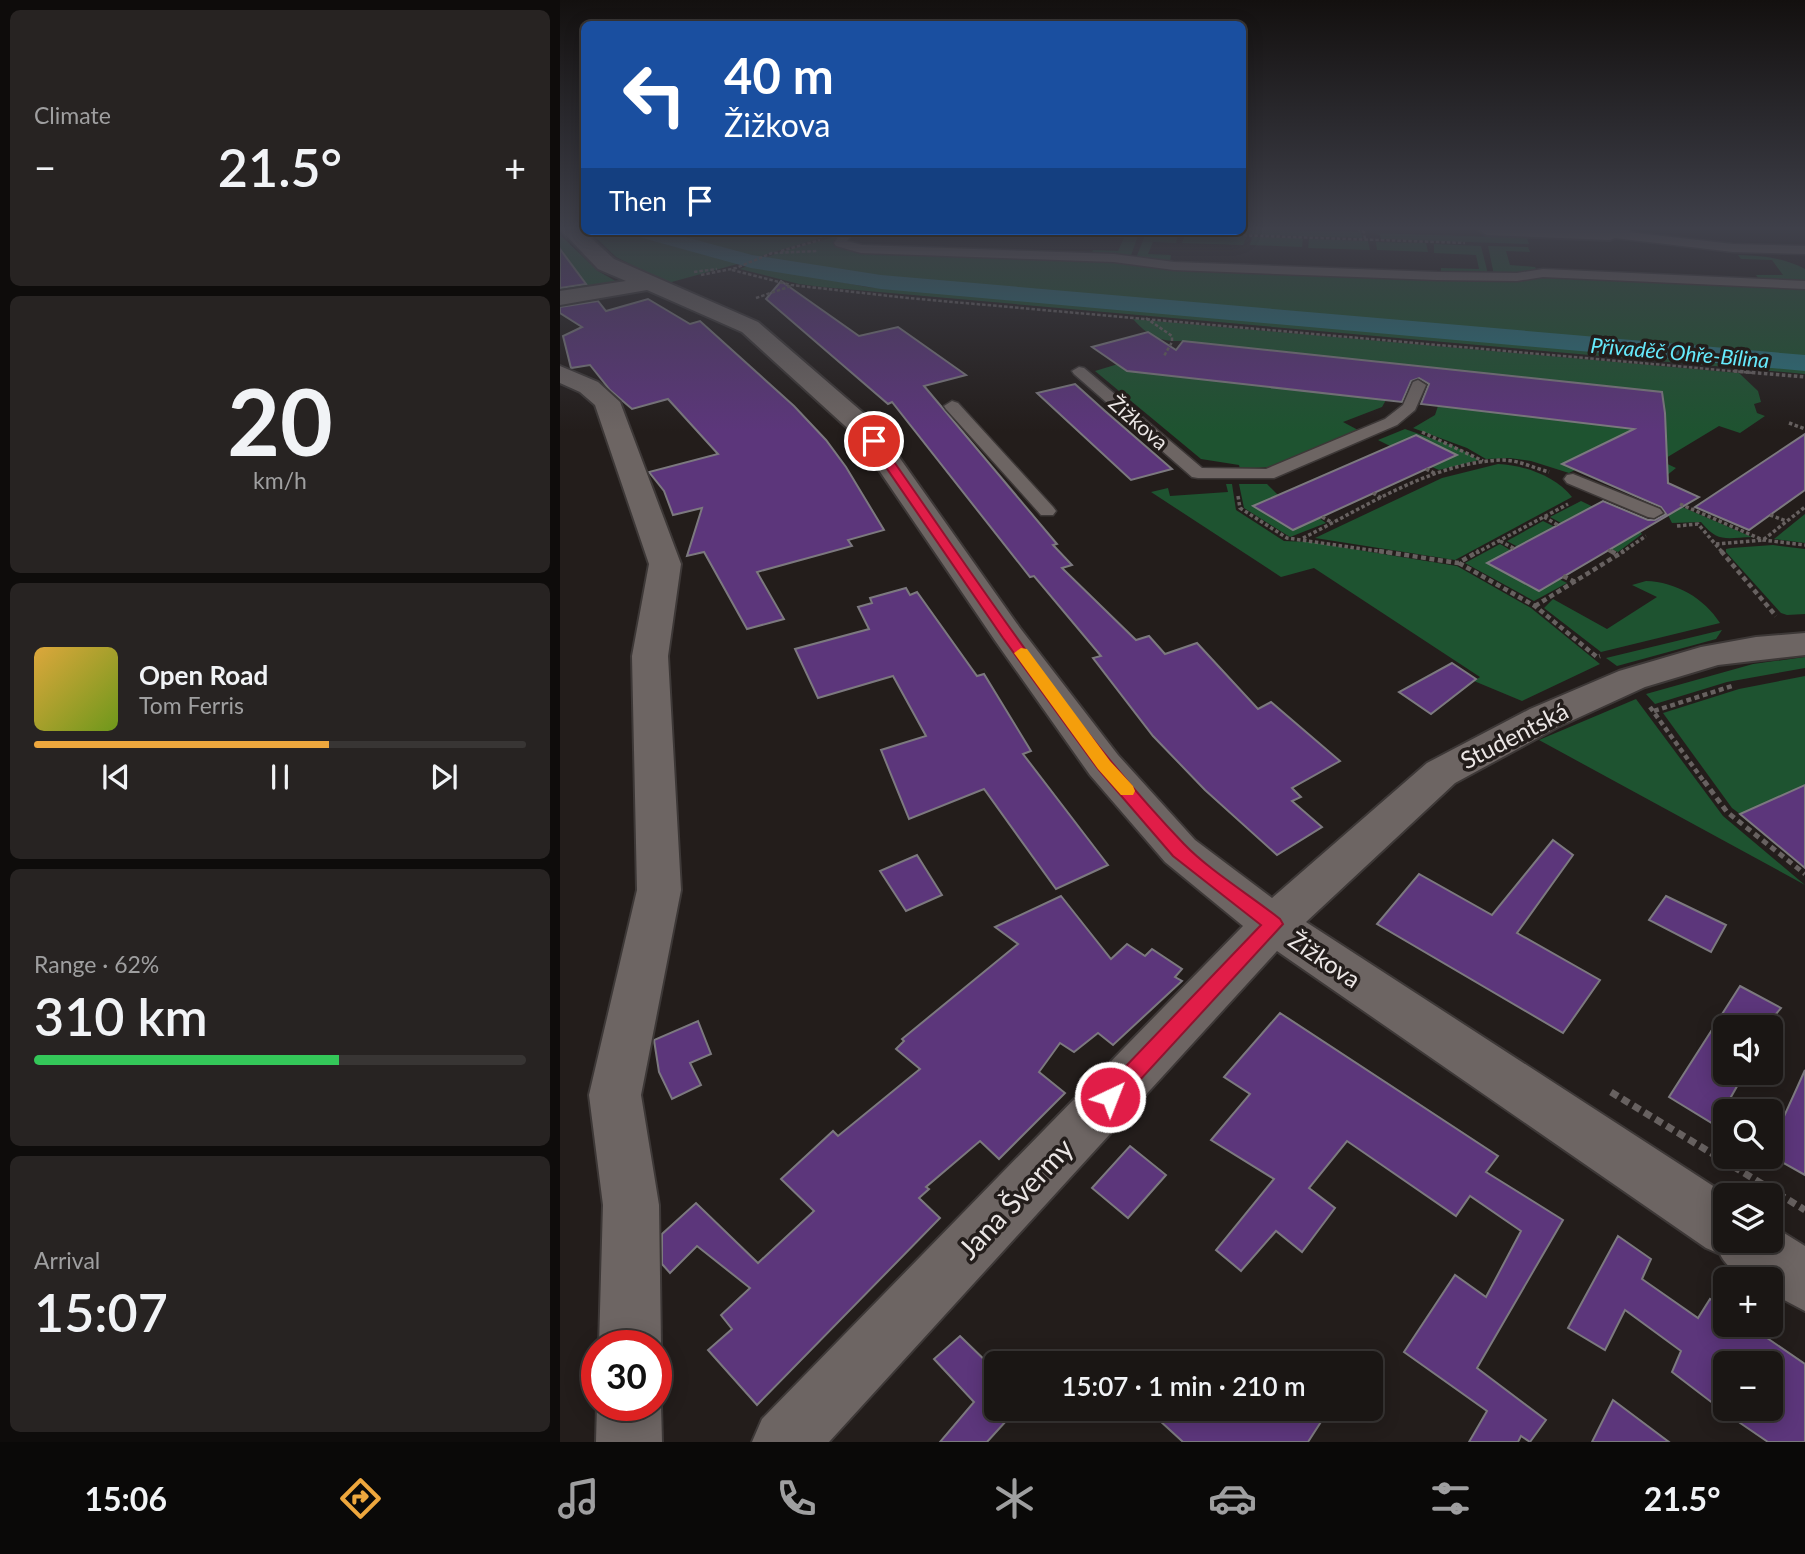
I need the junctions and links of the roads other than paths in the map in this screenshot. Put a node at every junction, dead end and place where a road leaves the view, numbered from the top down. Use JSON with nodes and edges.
{"nodes":[{"id":1,"x":676,"y":296,"type":"edge"},
{"id":2,"x":1079,"y":371,"type":"dead end"},
{"id":3,"x":560,"y":374,"type":"edge"},
{"id":4,"x":1418,"y":385,"type":"dead end"},
{"id":5,"x":953,"y":406,"type":"dead end"},
{"id":6,"x":1198,"y":472,"type":"joint"},
{"id":7,"x":1573,"y":479,"type":"road end"},
{"id":8,"x":1047,"y":511,"type":"dead end"},
{"id":9,"x":1660,"y":520,"type":"road end"},
{"id":10,"x":1805,"y":644,"type":"edge"},
{"id":11,"x":1273,"y":924,"type":"junction"},
{"id":12,"x":1713,"y":1219,"type":"edge"},
{"id":13,"x":1762,"y":1253,"type":"edge"},
{"id":14,"x":1805,"y":1281,"type":"edge"},
{"id":15,"x":630,"y":1330,"type":"edge"},
{"id":16,"x":629,"y":1421,"type":"edge"},
{"id":17,"x":629,"y":1442,"type":"edge"},
{"id":18,"x":785,"y":1442,"type":"edge"}],
"edges":[{"from":1,"to":11,"type":"street","name":"Žižkova"},
{"from":2,"to":6,"type":"lane","name":"Žižkova"},
{"from":3,"to":15,"type":"street"},
{"from":4,"to":6,"type":"lane"},
{"from":5,"to":8,"type":"lane"},
{"from":7,"to":9,"type":"lane"},
{"from":10,"to":11,"type":"street","name":"Studentská"},
{"from":11,"to":12,"type":"street","name":"Žižkova"},
{"from":11,"to":18,"type":"street","name":"Jana Švermy"},
{"from":13,"to":14,"type":"street"},
{"from":16,"to":17,"type":"street"}]}
